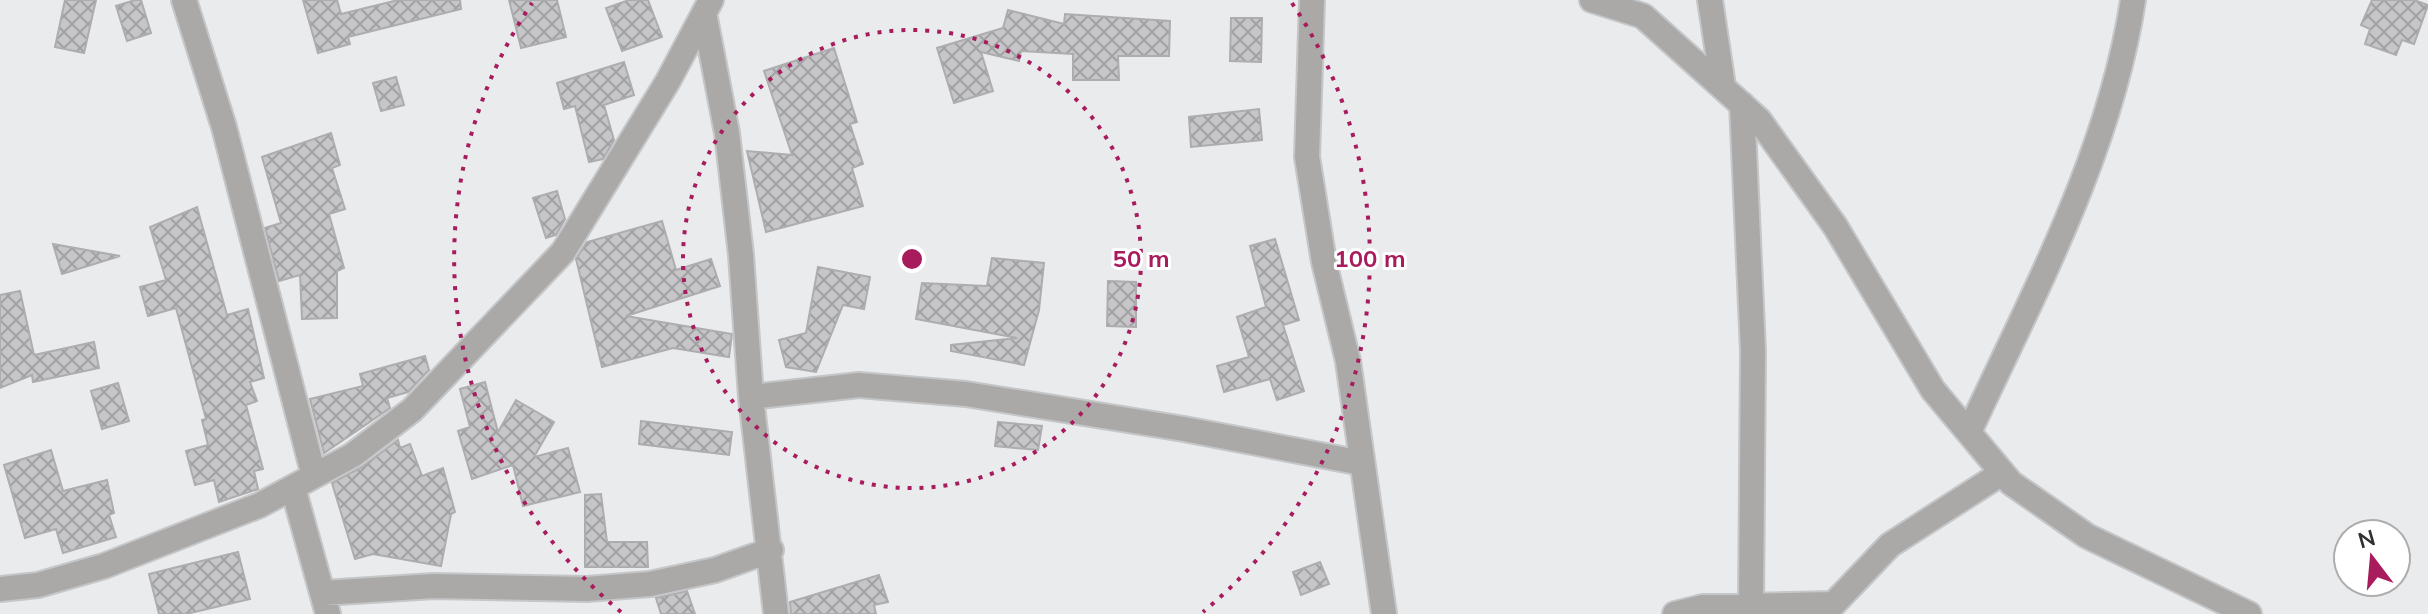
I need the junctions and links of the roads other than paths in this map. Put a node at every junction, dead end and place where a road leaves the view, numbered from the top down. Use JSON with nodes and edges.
{"nodes":[{"id":1,"x":184,"y":0,"type":"edge"},
{"id":2,"x":1312,"y":0,"type":"edge"},
{"id":3,"x":1592,"y":0,"type":"edge"},
{"id":4,"x":1710,"y":0,"type":"edge"},
{"id":5,"x":2133,"y":0,"type":"edge"},
{"id":6,"x":707,"y":7,"type":"edge"},
{"id":7,"x":1723,"y":86,"type":"junction"},
{"id":8,"x":1742,"y":104,"type":"junction"},
{"id":9,"x":751,"y":397,"type":"junction"},
{"id":10,"x":1969,"y":432,"type":"junction"},
{"id":11,"x":1362,"y":463,"type":"junction"},
{"id":12,"x":2002,"y":473,"type":"junction"},
{"id":13,"x":303,"y":482,"type":"junction"},
{"id":14,"x":771,"y":550,"type":"junction"},
{"id":15,"x":0,"y":589,"type":"edge"},
{"id":16,"x":326,"y":604,"type":"edge"},
{"id":17,"x":1751,"y":606,"type":"junction"},
{"id":18,"x":1828,"y":609,"type":"edge"},
{"id":19,"x":776,"y":614,"type":"edge"},
{"id":20,"x":1384,"y":614,"type":"edge"},
{"id":21,"x":1675,"y":614,"type":"edge"},
{"id":22,"x":2249,"y":614,"type":"edge"}],
"edges":[{"from":1,"to":13,"type":"street"},
{"from":2,"to":11,"type":"street"},
{"from":3,"to":7,"type":"street"},
{"from":4,"to":7,"type":"street"},
{"from":5,"to":10,"type":"street"},
{"from":6,"to":9,"type":"street"},
{"from":6,"to":13,"type":"street"},
{"from":7,"to":8,"type":"street"},
{"from":8,"to":10,"type":"street"},
{"from":8,"to":17,"type":"street"},
{"from":9,"to":11,"type":"street"},
{"from":9,"to":14,"type":"street"},
{"from":10,"to":12,"type":"street"},
{"from":11,"to":20,"type":"street"},
{"from":12,"to":18,"type":"street"},
{"from":12,"to":22,"type":"street"},
{"from":13,"to":15,"type":"street"},
{"from":13,"to":16,"type":"street"},
{"from":14,"to":16,"type":"street"},
{"from":14,"to":19,"type":"street"},
{"from":17,"to":18,"type":"street"},
{"from":17,"to":21,"type":"street"}]}
